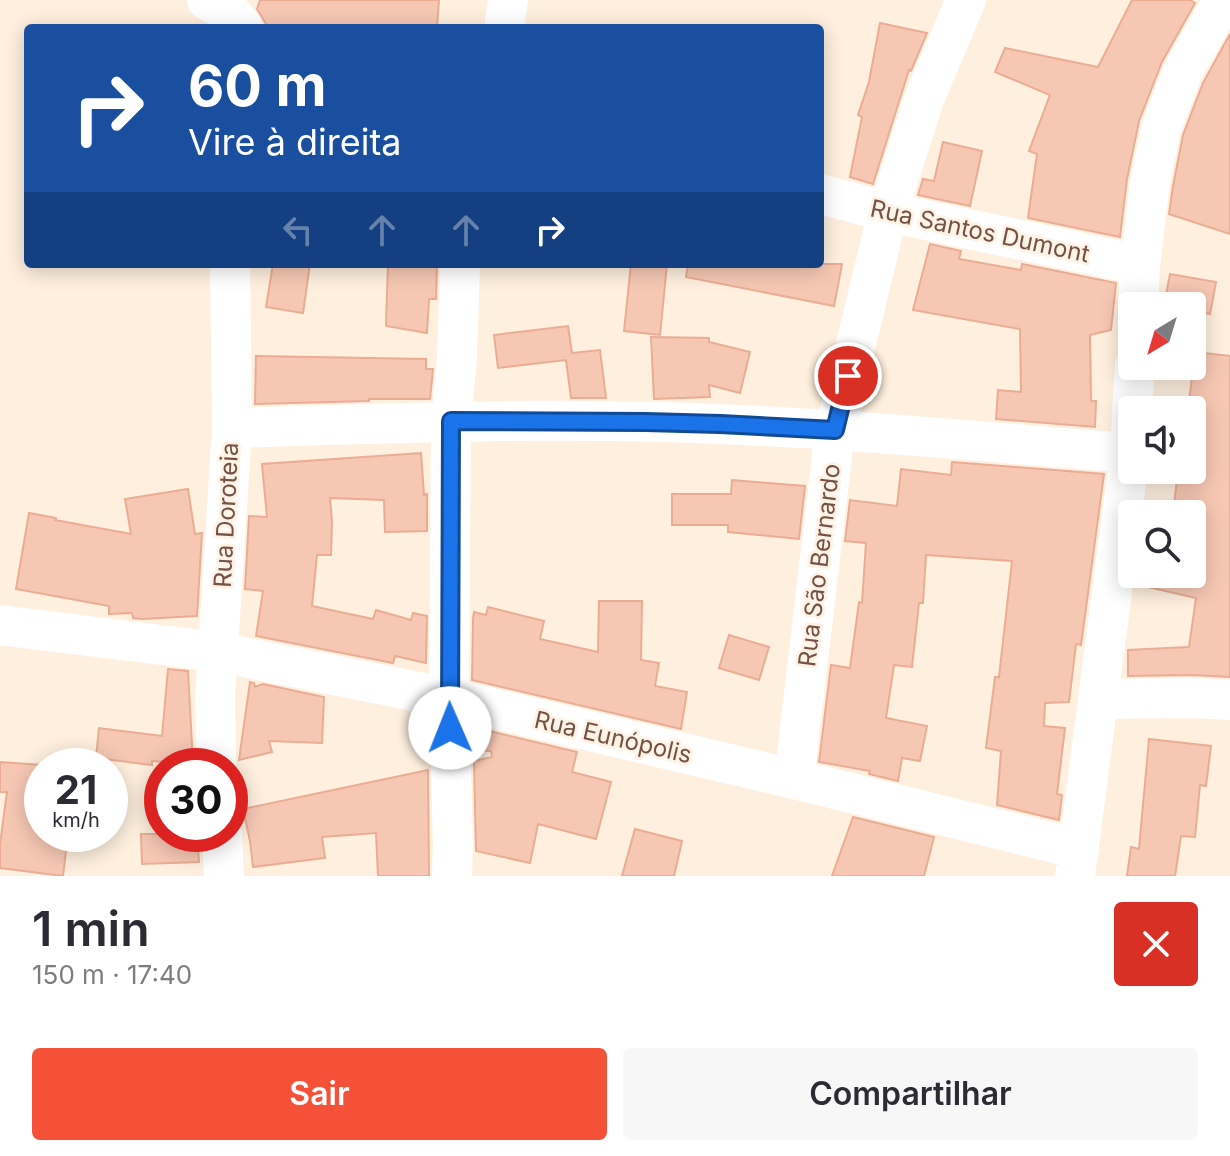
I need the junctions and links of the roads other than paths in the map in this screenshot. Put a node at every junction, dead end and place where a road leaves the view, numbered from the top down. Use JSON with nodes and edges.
{"nodes":[{"id":1,"x":207,"y":0,"type":"edge"},
{"id":2,"x":508,"y":0,"type":"edge"},
{"id":3,"x":966,"y":0,"type":"edge"},
{"id":4,"x":1223,"y":0,"type":"edge"},
{"id":5,"x":240,"y":24,"type":"edge"},
{"id":6,"x":505,"y":24,"type":"edge"},
{"id":7,"x":824,"y":195,"type":"edge"},
{"id":8,"x":888,"y":212,"type":"junction"},
{"id":9,"x":1140,"y":265,"type":"junction"},
{"id":10,"x":230,"y":268,"type":"edge"},
{"id":11,"x":460,"y":268,"type":"edge"},
{"id":12,"x":1139,"y":292,"type":"edge"},
{"id":13,"x":451,"y":421,"type":"junction"},
{"id":14,"x":1118,"y":426,"type":"edge"},
{"id":15,"x":232,"y":428,"type":"junction"},
{"id":16,"x":835,"y":430,"type":"junction"},
{"id":17,"x":1124,"y":484,"type":"edge"},
{"id":18,"x":0,"y":625,"type":"edge"},
{"id":19,"x":218,"y":652,"type":"junction"},
{"id":20,"x":449,"y":698,"type":"junction"},
{"id":21,"x":1098,"y":699,"type":"junction"},
{"id":22,"x":1230,"y":700,"type":"edge"},
{"id":23,"x":215,"y":748,"type":"edge"},
{"id":24,"x":794,"y":779,"type":"junction"},
{"id":25,"x":223,"y":852,"type":"edge"},
{"id":26,"x":1077,"y":863,"type":"edge"},
{"id":27,"x":224,"y":876,"type":"edge"},
{"id":28,"x":452,"y":876,"type":"edge"}],
"edges":[{"from":1,"to":5,"type":"street"},
{"from":2,"to":6,"type":"street"},
{"from":3,"to":8,"type":"street","name":"Rua São Bernardo"},
{"from":4,"to":9,"type":"street"},
{"from":7,"to":8,"type":"street","name":"Rua Santos Dumont"},
{"from":8,"to":9,"type":"street","name":"Rua Santos Dumont"},
{"from":8,"to":16,"type":"street","name":"Rua São Bernardo"},
{"from":9,"to":12,"type":"street"},
{"from":10,"to":15,"type":"street","name":"Rua Doroteia"},
{"from":11,"to":13,"type":"street"},
{"from":13,"to":15,"type":"street"},
{"from":13,"to":16,"type":"street"},
{"from":13,"to":20,"type":"street"},
{"from":14,"to":16,"type":"street"},
{"from":15,"to":19,"type":"street","name":"Rua Doroteia"},
{"from":16,"to":24,"type":"street","name":"Rua São Bernardo"},
{"from":17,"to":21,"type":"street"},
{"from":18,"to":19,"type":"street","name":"Rua Eunópolis"},
{"from":19,"to":20,"type":"street","name":"Rua Eunópolis"},
{"from":19,"to":23,"type":"street","name":"Rua Doroteia"},
{"from":20,"to":24,"type":"street","name":"Rua Eunópolis"},
{"from":20,"to":28,"type":"street"},
{"from":21,"to":22,"type":"street"},
{"from":21,"to":26,"type":"street"},
{"from":24,"to":26,"type":"street","name":"Rua Eunópolis"},
{"from":25,"to":27,"type":"street"}]}
